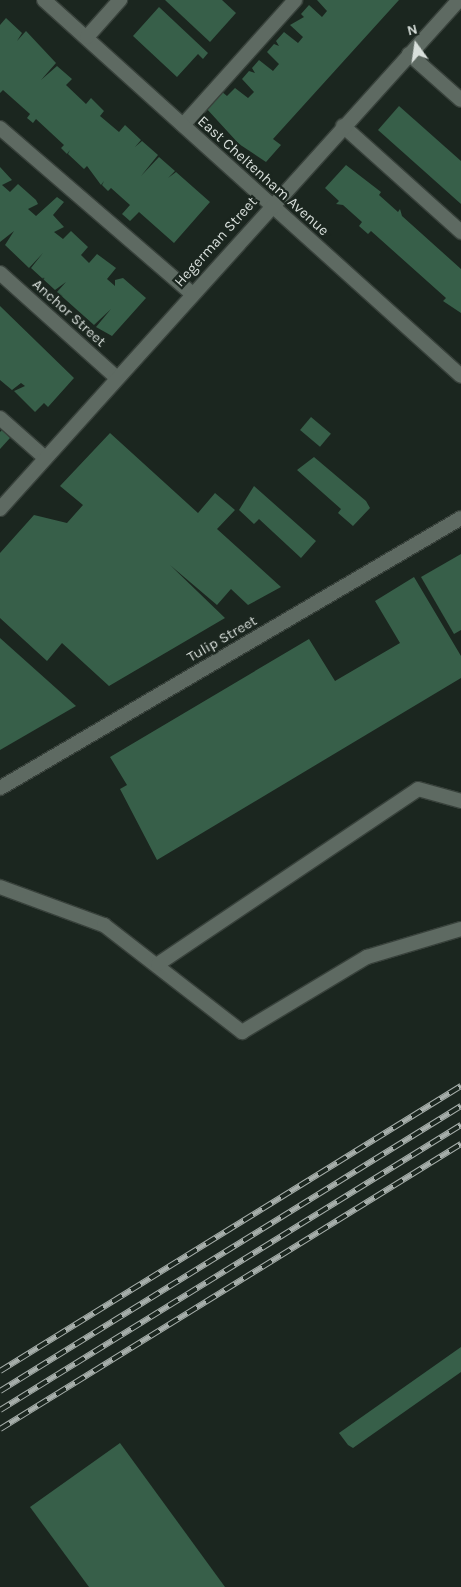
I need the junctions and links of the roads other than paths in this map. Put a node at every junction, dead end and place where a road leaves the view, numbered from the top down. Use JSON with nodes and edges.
{"nodes":[{"id":1,"x":44,"y":0,"type":"edge"},
{"id":2,"x":120,"y":0,"type":"edge"},
{"id":3,"x":295,"y":0,"type":"edge"},
{"id":4,"x":459,"y":0,"type":"edge"},
{"id":5,"x":87,"y":37,"type":"junction"},
{"id":6,"x":409,"y":54,"type":"junction"},
{"id":7,"x":461,"y":100,"type":"edge"},
{"id":8,"x":183,"y":125,"type":"junction"},
{"id":9,"x":343,"y":126,"type":"junction"},
{"id":10,"x":0,"y":128,"type":"edge"},
{"id":11,"x":270,"y":205,"type":"junction"},
{"id":12,"x":461,"y":232,"type":"edge"},
{"id":13,"x":0,"y":273,"type":"edge"},
{"id":14,"x":191,"y":293,"type":"junction"},
{"id":15,"x":461,"y":376,"type":"edge"},
{"id":16,"x":116,"y":377,"type":"junction"},
{"id":17,"x":0,"y":418,"type":"edge"},
{"id":18,"x":44,"y":458,"type":"junction"},
{"id":19,"x":0,"y":509,"type":"edge"},
{"id":20,"x":461,"y":518,"type":"edge"},
{"id":21,"x":0,"y":788,"type":"edge"},
{"id":22,"x":461,"y":800,"type":"edge"},
{"id":23,"x":0,"y":887,"type":"edge"},
{"id":24,"x":461,"y":929,"type":"edge"},
{"id":25,"x":158,"y":964,"type":"junction"}],
"edges":[{"from":1,"to":5,"type":"street","name":"East Cheltenham Avenue"},
{"from":2,"to":5,"type":"street"},
{"from":3,"to":8,"type":"street"},
{"from":4,"to":6,"type":"street","name":"Hegerman Street"},
{"from":5,"to":8,"type":"street","name":"East Cheltenham Avenue"},
{"from":6,"to":7,"type":"street"},
{"from":6,"to":9,"type":"street","name":"Hegerman Street"},
{"from":8,"to":11,"type":"street","name":"East Cheltenham Avenue"},
{"from":9,"to":11,"type":"street","name":"Hegerman Street"},
{"from":9,"to":12,"type":"street"},
{"from":10,"to":14,"type":"street"},
{"from":11,"to":14,"type":"street","name":"Hegerman Street"},
{"from":11,"to":15,"type":"street","name":"East Cheltenham Avenue"},
{"from":13,"to":16,"type":"street","name":"Anchor Street"},
{"from":14,"to":16,"type":"street","name":"Hegerman Street"},
{"from":16,"to":18,"type":"street","name":"Hegerman Street"},
{"from":17,"to":18,"type":"street"},
{"from":18,"to":19,"type":"street","name":"Hegerman Street"},
{"from":20,"to":21,"type":"street","name":"Tulip Street"},
{"from":22,"to":25,"type":"street"},
{"from":23,"to":25,"type":"street"},
{"from":24,"to":25,"type":"street"}]}
